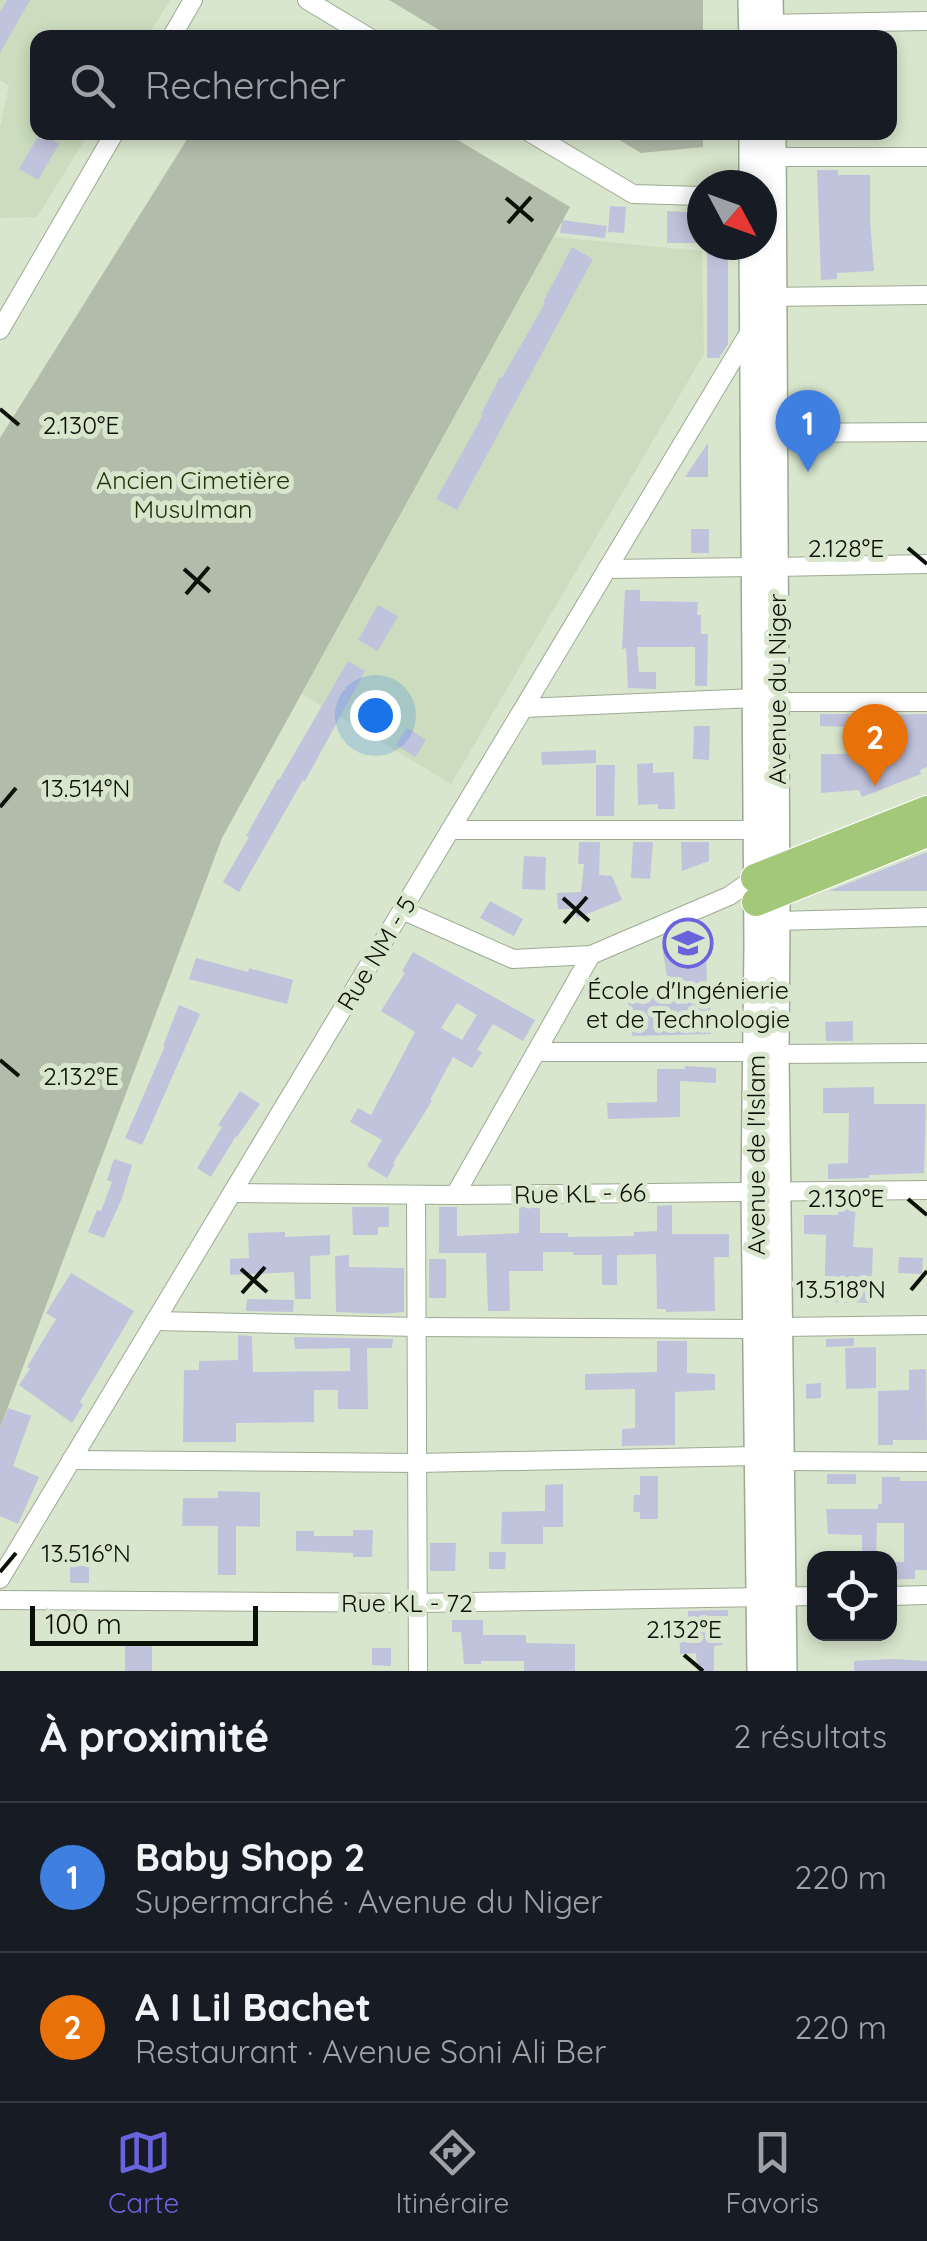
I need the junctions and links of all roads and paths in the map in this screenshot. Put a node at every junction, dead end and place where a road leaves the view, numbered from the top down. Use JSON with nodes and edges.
{"nodes":[{"id":1,"x":193,"y":0,"type":"edge"},
{"id":2,"x":307,"y":0,"type":"edge"},
{"id":3,"x":760,"y":21,"type":"edge"},
{"id":4,"x":927,"y":21,"type":"edge"},
{"id":5,"x":176,"y":30,"type":"edge"},
{"id":6,"x":357,"y":30,"type":"edge"},
{"id":7,"x":111,"y":140,"type":"edge"},
{"id":8,"x":543,"y":140,"type":"edge"},
{"id":9,"x":752,"y":140,"type":"edge"},
{"id":10,"x":773,"y":145,"type":"edge"},
{"id":11,"x":927,"y":157,"type":"edge"},
{"id":12,"x":752,"y":170,"type":"edge"},
{"id":13,"x":687,"y":196,"type":"edge"},
{"id":14,"x":755,"y":260,"type":"edge"},
{"id":15,"x":927,"y":295,"type":"edge"},
{"id":16,"x":762,"y":297,"type":"junction"},
{"id":17,"x":752,"y":328,"type":"junction"},
{"id":18,"x":0,"y":330,"type":"edge"},
{"id":19,"x":927,"y":432,"type":"edge"},
{"id":20,"x":764,"y":433,"type":"junction"},
{"id":21,"x":927,"y":564,"type":"edge"},
{"id":22,"x":765,"y":567,"type":"junction"},
{"id":23,"x":608,"y":569,"type":"junction"},
{"id":24,"x":765,"y":700,"type":"junction"},
{"id":25,"x":927,"y":702,"type":"edge"},
{"id":26,"x":524,"y":708,"type":"junction"},
{"id":27,"x":927,"y":810,"type":"edge"},
{"id":28,"x":766,"y":828,"type":"junction"},
{"id":29,"x":450,"y":830,"type":"junction"},
{"id":30,"x":927,"y":832,"type":"edge"},
{"id":31,"x":762,"y":894,"type":"junction"},
{"id":32,"x":402,"y":910,"type":"junction"},
{"id":33,"x":927,"y":917,"type":"edge"},
{"id":34,"x":591,"y":955,"type":"junction"},
{"id":35,"x":536,"y":1052,"type":"junction"},
{"id":36,"x":765,"y":1053,"type":"junction"},
{"id":37,"x":927,"y":1053,"type":"edge"},
{"id":38,"x":927,"y":1190,"type":"edge"},
{"id":39,"x":766,"y":1191,"type":"junction"},
{"id":40,"x":232,"y":1193,"type":"junction"},
{"id":41,"x":416,"y":1195,"type":"junction"},
{"id":42,"x":455,"y":1195,"type":"junction"},
{"id":43,"x":155,"y":1322,"type":"junction"},
{"id":44,"x":927,"y":1325,"type":"edge"},
{"id":45,"x":416,"y":1328,"type":"junction"},
{"id":46,"x":768,"y":1328,"type":"junction"},
{"id":47,"x":756,"y":1456,"type":"junction"},
{"id":48,"x":71,"y":1460,"type":"junction"},
{"id":49,"x":783,"y":1461,"type":"junction"},
{"id":50,"x":927,"y":1462,"type":"edge"},
{"id":51,"x":418,"y":1463,"type":"junction"},
{"id":52,"x":0,"y":1579,"type":"edge"},
{"id":53,"x":927,"y":1595,"type":"edge"},
{"id":54,"x":771,"y":1596,"type":"junction"},
{"id":55,"x":807,"y":1596,"type":"edge"},
{"id":56,"x":897,"y":1596,"type":"edge"},
{"id":57,"x":0,"y":1600,"type":"edge"},
{"id":58,"x":418,"y":1603,"type":"junction"},
{"id":59,"x":418,"y":1671,"type":"edge"},
{"id":60,"x":760,"y":1671,"type":"edge"},
{"id":61,"x":784,"y":1671,"type":"edge"}],
"edges":[{"from":1,"to":5,"type":"street"},
{"from":2,"to":6,"type":"street"},
{"from":3,"to":4,"type":"street"},
{"from":7,"to":18,"type":"street"},
{"from":8,"to":13,"type":"street"},
{"from":9,"to":12,"type":"main road"},
{"from":10,"to":11,"type":"street"},
{"from":10,"to":16,"type":"main road","name":"Avenue du Niger"},
{"from":14,"to":16,"type":"main road","name":"Avenue du Niger"},
{"from":15,"to":16,"type":"street"},
{"from":16,"to":17,"type":"main road","name":"Avenue du Niger"},
{"from":16,"to":20,"type":"main road","name":"Avenue du Niger"},
{"from":17,"to":20,"type":"main road","name":"Avenue du Niger"},
{"from":17,"to":23,"type":"street","name":"Rue NM - 5"},
{"from":19,"to":20,"type":"street"},
{"from":20,"to":22,"type":"main road","name":"Avenue du Niger"},
{"from":21,"to":22,"type":"street"},
{"from":22,"to":23,"type":"street"},
{"from":22,"to":24,"type":"main road","name":"Avenue du Niger"},
{"from":23,"to":26,"type":"street","name":"Rue NM - 5"},
{"from":24,"to":25,"type":"street"},
{"from":24,"to":26,"type":"street"},
{"from":24,"to":28,"type":"main road","name":"Avenue du Niger"},
{"from":26,"to":29,"type":"street","name":"Rue NM - 5"},
{"from":27,"to":31,"type":"main road"},
{"from":28,"to":29,"type":"street"},
{"from":28,"to":31,"type":"main road"},
{"from":29,"to":32,"type":"street","name":"Rue NM - 5"},
{"from":30,"to":31,"type":"main road"},
{"from":31,"to":33,"type":"street"},
{"from":31,"to":34,"type":"street"},
{"from":31,"to":36,"type":"main road","name":"Avenue de l'Islam"},
{"from":32,"to":34,"type":"street"},
{"from":32,"to":40,"type":"street","name":"Rue NM - 5"},
{"from":34,"to":35,"type":"street"},
{"from":35,"to":36,"type":"street"},
{"from":35,"to":42,"type":"street"},
{"from":36,"to":37,"type":"street"},
{"from":36,"to":39,"type":"main road","name":"Avenue de l'Islam"},
{"from":38,"to":39,"type":"street","name":"Rue KL - 66"},
{"from":39,"to":42,"type":"street","name":"Rue KL - 66"},
{"from":39,"to":46,"type":"main road","name":"Avenue de l'Islam"},
{"from":40,"to":41,"type":"street","name":"Rue KL - 66"},
{"from":40,"to":43,"type":"street","name":"Rue NM - 5"},
{"from":41,"to":42,"type":"street","name":"Rue KL - 66"},
{"from":41,"to":45,"type":"street"},
{"from":43,"to":45,"type":"street"},
{"from":43,"to":48,"type":"street","name":"Rue NM - 5"},
{"from":44,"to":46,"type":"street"},
{"from":45,"to":46,"type":"street"},
{"from":45,"to":51,"type":"street"},
{"from":46,"to":47,"type":"main road","name":"Avenue de l'Islam"},
{"from":46,"to":49,"type":"main road","name":"Avenue de l'Islam"},
{"from":47,"to":51,"type":"street"},
{"from":47,"to":54,"type":"main road","name":"Avenue de l'Islam"},
{"from":48,"to":51,"type":"street"},
{"from":48,"to":52,"type":"street","name":"Rue NM - 5"},
{"from":49,"to":50,"type":"street"},
{"from":49,"to":54,"type":"main road","name":"Avenue de l'Islam"},
{"from":51,"to":58,"type":"street"},
{"from":53,"to":56,"type":"street"},
{"from":54,"to":55,"type":"street","name":"Rue KL - 72"},
{"from":54,"to":58,"type":"street","name":"Rue KL - 72"},
{"from":54,"to":60,"type":"main road","name":"Avenue de l'Islam"},
{"from":54,"to":61,"type":"main road","name":"Avenue de l'Islam"},
{"from":57,"to":58,"type":"street","name":"Rue KL - 72"},
{"from":58,"to":59,"type":"street"}]}
